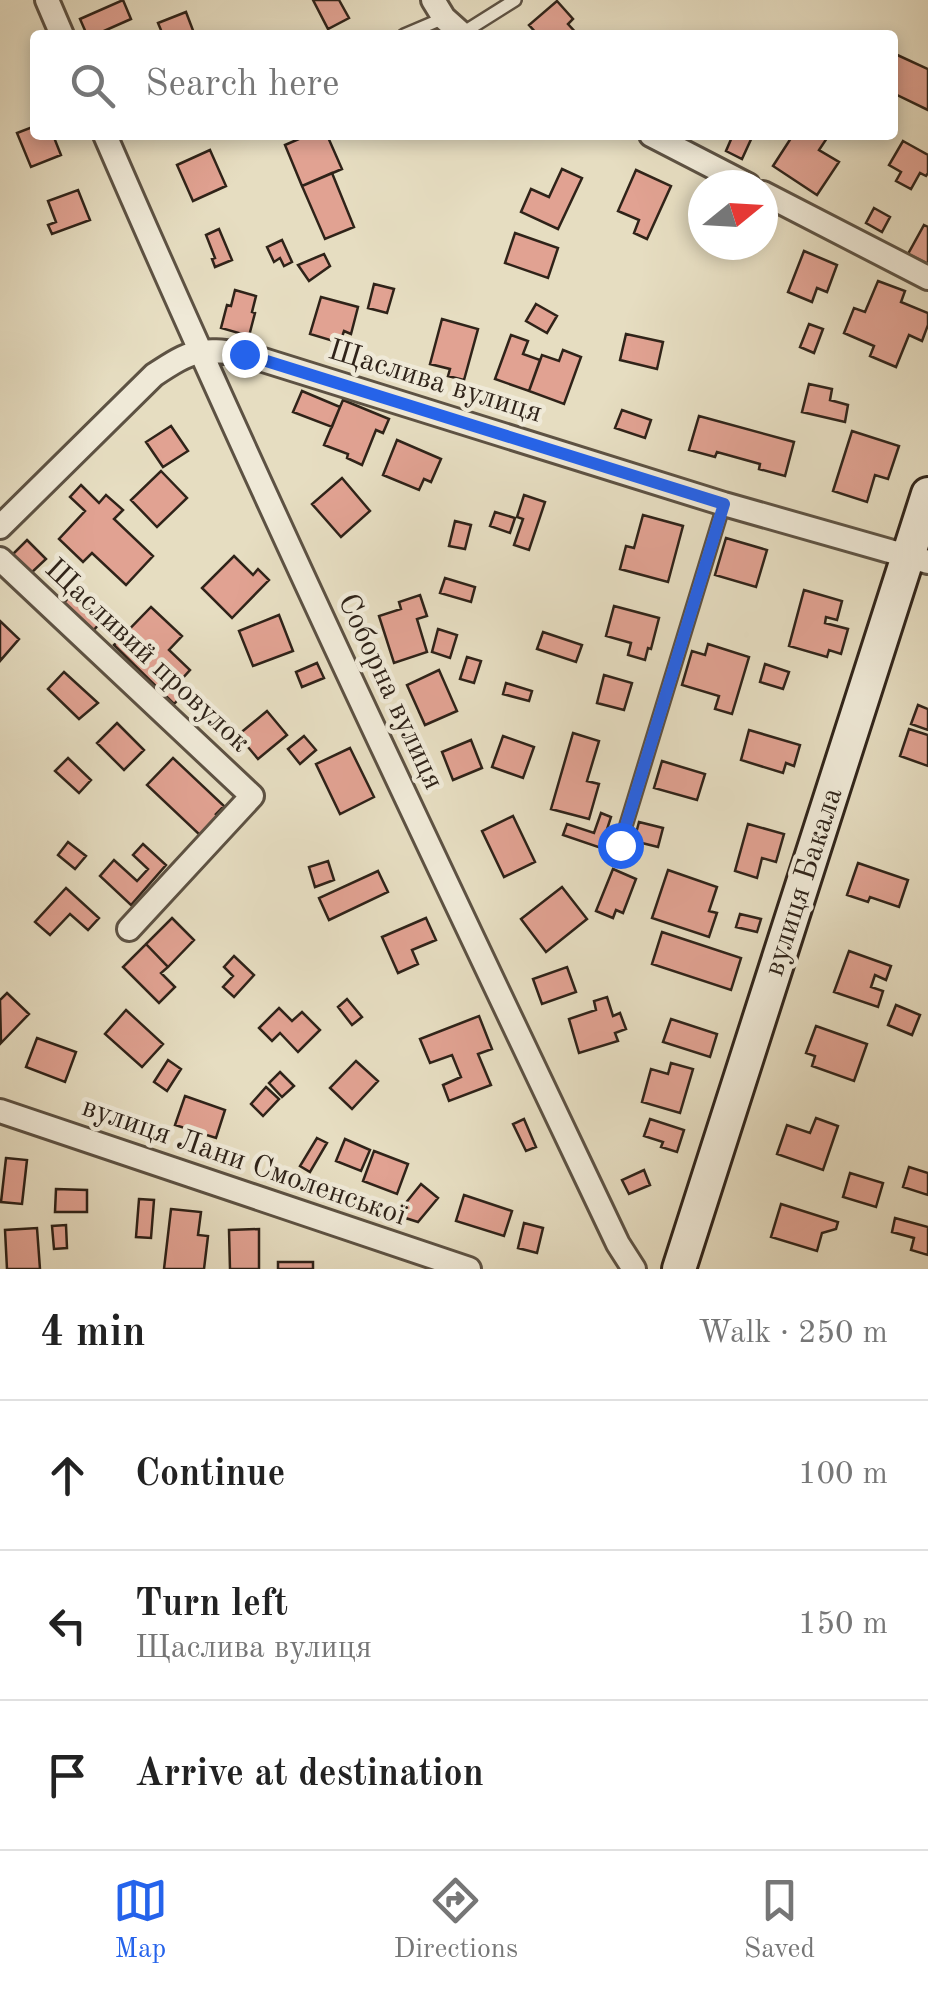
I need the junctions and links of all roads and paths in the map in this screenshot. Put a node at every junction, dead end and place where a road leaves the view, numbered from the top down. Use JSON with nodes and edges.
{"nodes":[{"id":1,"x":46,"y":0,"type":"edge"},
{"id":2,"x":515,"y":0,"type":"edge"},
{"id":3,"x":450,"y":22,"type":"edge"},
{"id":4,"x":60,"y":30,"type":"edge"},
{"id":5,"x":422,"y":30,"type":"edge"},
{"id":6,"x":107,"y":140,"type":"edge"},
{"id":7,"x":662,"y":140,"type":"edge"},
{"id":8,"x":719,"y":170,"type":"edge"},
{"id":9,"x":778,"y":200,"type":"edge"},
{"id":10,"x":928,"y":278,"type":"edge"},
{"id":11,"x":198,"y":350,"type":"junction"},
{"id":12,"x":928,"y":494,"type":"edge"},
{"id":13,"x":724,"y":504,"type":"junction"},
{"id":14,"x":0,"y":527,"type":"edge"},
{"id":15,"x":0,"y":559,"type":"edge"},
{"id":16,"x":918,"y":559,"type":"edge"},
{"id":17,"x":620,"y":845,"type":"dead end"},
{"id":18,"x":129,"y":929,"type":"dead end"},
{"id":19,"x":0,"y":1111,"type":"edge"},
{"id":20,"x":469,"y":1269,"type":"edge"},
{"id":21,"x":634,"y":1269,"type":"edge"},
{"id":22,"x":679,"y":1269,"type":"edge"}],
"edges":[{"from":1,"to":4,"type":"street"},
{"from":2,"to":3,"type":"lane"},
{"from":3,"to":5,"type":"lane"},
{"from":6,"to":11,"type":"street","name":"Соборна вулиця"},
{"from":7,"to":8,"type":"street"},
{"from":9,"to":10,"type":"street"},
{"from":11,"to":13,"type":"street","name":"Щаслива вулиця"},
{"from":11,"to":14,"type":"street"},
{"from":11,"to":21,"type":"street","name":"Соборна вулиця"},
{"from":12,"to":16,"type":"street","name":"вулиця Бакала"},
{"from":13,"to":16,"type":"street","name":"Щаслива вулиця"},
{"from":13,"to":17,"type":"lane"},
{"from":15,"to":18,"type":"street","name":"Щасливий провулок"},
{"from":16,"to":22,"type":"street","name":"вулиця Бакала"},
{"from":19,"to":20,"type":"street","name":"вулиця Лани Смоленської"}]}
